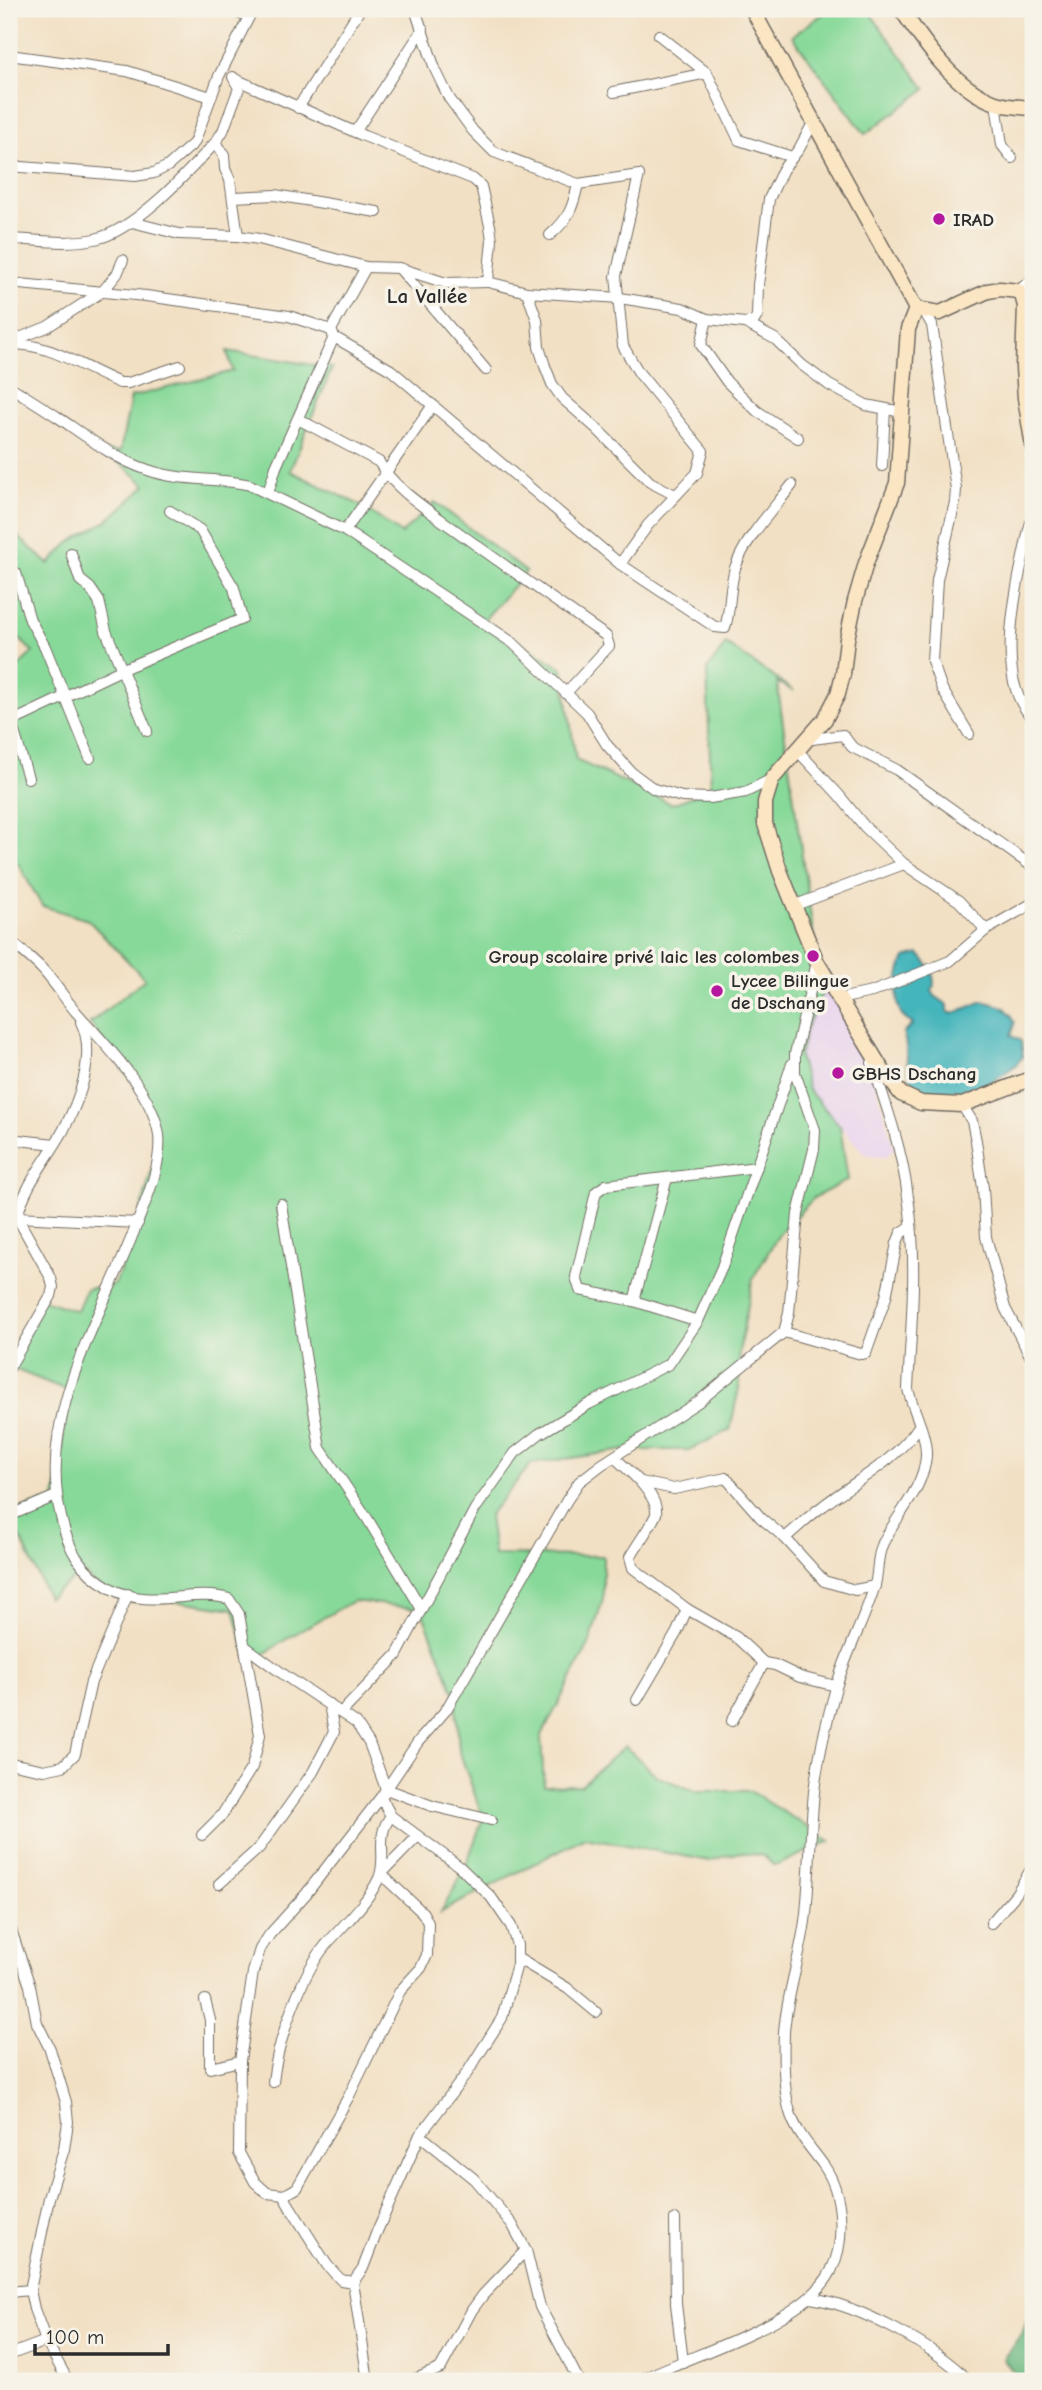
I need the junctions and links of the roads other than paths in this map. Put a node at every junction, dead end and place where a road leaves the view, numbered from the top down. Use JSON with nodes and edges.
{"nodes":[{"id":1,"x":220,"y":9,"type":"edge"},
{"id":2,"x":360,"y":9,"type":"edge"},
{"id":3,"x":752,"y":9,"type":"edge"},
{"id":4,"x":901,"y":9,"type":"edge"},
{"id":5,"x":417,"y":10,"type":"edge"},
{"id":6,"x":250,"y":12,"type":"edge"},
{"id":7,"x":423,"y":29,"type":"junction"},
{"id":8,"x":659,"y":35,"type":"dead end"},
{"id":9,"x":9,"y":55,"type":"edge"},
{"id":10,"x":224,"y":65,"type":"junction"},
{"id":11,"x":707,"y":74,"type":"junction"},
{"id":12,"x":235,"y":79,"type":"junction"},
{"id":13,"x":614,"y":92,"type":"dead end"},
{"id":14,"x":211,"y":97,"type":"junction"},
{"id":15,"x":996,"y":103,"type":"junction"},
{"id":16,"x":298,"y":108,"type":"junction"},
{"id":17,"x":1033,"y":108,"type":"edge"},
{"id":18,"x":814,"y":121,"type":"junction"},
{"id":19,"x":355,"y":132,"type":"junction"},
{"id":20,"x":216,"y":142,"type":"junction"},
{"id":21,"x":792,"y":157,"type":"junction"},
{"id":22,"x":1012,"y":158,"type":"dead end"},
{"id":23,"x":9,"y":166,"type":"edge"},
{"id":24,"x":578,"y":184,"type":"junction"},
{"id":25,"x":234,"y":197,"type":"junction"},
{"id":26,"x":377,"y":212,"type":"dead end"},
{"id":27,"x":132,"y":222,"type":"junction"},
{"id":28,"x":550,"y":235,"type":"dead end"},
{"id":29,"x":238,"y":236,"type":"junction"},
{"id":30,"x":9,"y":239,"type":"edge"},
{"id":31,"x":123,"y":260,"type":"dead end"},
{"id":32,"x":366,"y":267,"type":"junction"},
{"id":33,"x":399,"y":268,"type":"junction"},
{"id":34,"x":1033,"y":279,"type":"edge"},
{"id":35,"x":488,"y":282,"type":"junction"},
{"id":36,"x":9,"y":283,"type":"edge"},
{"id":37,"x":1018,"y":290,"type":"junction"},
{"id":38,"x":103,"y":291,"type":"junction"},
{"id":39,"x":527,"y":292,"type":"junction"},
{"id":40,"x":620,"y":298,"type":"junction"},
{"id":41,"x":920,"y":310,"type":"junction"},
{"id":42,"x":707,"y":319,"type":"junction"},
{"id":43,"x":746,"y":323,"type":"junction"},
{"id":44,"x":333,"y":333,"type":"junction"},
{"id":45,"x":9,"y":343,"type":"edge"},
{"id":46,"x":180,"y":366,"type":"dead end"},
{"id":47,"x":486,"y":370,"type":"dead end"},
{"id":48,"x":9,"y":386,"type":"edge"},
{"id":49,"x":433,"y":405,"type":"junction"},
{"id":50,"x":885,"y":408,"type":"junction"},
{"id":51,"x":902,"y":412,"type":"junction"},
{"id":52,"x":298,"y":419,"type":"junction"},
{"id":53,"x":797,"y":438,"type":"dead end"},
{"id":54,"x":1033,"y":447,"type":"edge"},
{"id":55,"x":882,"y":466,"type":"dead end"},
{"id":56,"x":385,"y":474,"type":"junction"},
{"id":57,"x":792,"y":485,"type":"dead end"},
{"id":58,"x":268,"y":493,"type":"junction"},
{"id":59,"x":675,"y":495,"type":"junction"},
{"id":60,"x":170,"y":511,"type":"dead end"},
{"id":61,"x":1033,"y":516,"type":"edge"},
{"id":62,"x":345,"y":531,"type":"junction"},
{"id":63,"x":71,"y":553,"type":"dead end"},
{"id":64,"x":620,"y":564,"type":"junction"},
{"id":65,"x":16,"y":573,"type":"dead end"},
{"id":66,"x":123,"y":669,"type":"junction"},
{"id":67,"x":566,"y":693,"type":"junction"},
{"id":68,"x":66,"y":695,"type":"junction"},
{"id":69,"x":1033,"y":718,"type":"edge"},
{"id":70,"x":10,"y":720,"type":"edge"},
{"id":71,"x":147,"y":731,"type":"dead end"},
{"id":72,"x":969,"y":734,"type":"dead end"},
{"id":73,"x":801,"y":745,"type":"junction"},
{"id":74,"x":90,"y":758,"type":"dead end"},
{"id":75,"x":28,"y":778,"type":"dead end"},
{"id":76,"x":772,"y":779,"type":"junction"},
{"id":77,"x":904,"y":864,"type":"junction"},
{"id":78,"x":1033,"y":867,"type":"edge"},
{"id":79,"x":1033,"y":903,"type":"edge"},
{"id":80,"x":793,"y":905,"type":"junction"},
{"id":81,"x":986,"y":930,"type":"junction"},
{"id":82,"x":9,"y":940,"type":"edge"},
{"id":83,"x":817,"y":962,"type":"junction"},
{"id":84,"x":839,"y":999,"type":"junction"},
{"id":85,"x":75,"y":1010,"type":"junction"},
{"id":86,"x":863,"y":1035,"type":"junction"},
{"id":87,"x":795,"y":1054,"type":"junction"},
{"id":88,"x":1033,"y":1078,"type":"edge"},
{"id":89,"x":962,"y":1105,"type":"junction"},
{"id":90,"x":9,"y":1139,"type":"edge"},
{"id":91,"x":55,"y":1144,"type":"junction"},
{"id":92,"x":757,"y":1167,"type":"junction"},
{"id":93,"x":667,"y":1178,"type":"junction"},
{"id":94,"x":281,"y":1204,"type":"dead end"},
{"id":95,"x":13,"y":1219,"type":"edge"},
{"id":96,"x":138,"y":1223,"type":"junction"},
{"id":97,"x":911,"y":1227,"type":"junction"},
{"id":98,"x":634,"y":1301,"type":"junction"},
{"id":99,"x":698,"y":1321,"type":"junction"},
{"id":100,"x":784,"y":1332,"type":"junction"},
{"id":101,"x":1033,"y":1361,"type":"edge"},
{"id":102,"x":9,"y":1368,"type":"edge"},
{"id":103,"x":919,"y":1426,"type":"junction"},
{"id":104,"x":614,"y":1457,"type":"junction"},
{"id":105,"x":640,"y":1482,"type":"junction"},
{"id":106,"x":56,"y":1496,"type":"junction"},
{"id":107,"x":9,"y":1516,"type":"edge"},
{"id":108,"x":785,"y":1538,"type":"junction"},
{"id":109,"x":875,"y":1586,"type":"junction"},
{"id":110,"x":128,"y":1594,"type":"junction"},
{"id":111,"x":421,"y":1608,"type":"junction"},
{"id":112,"x":687,"y":1609,"type":"junction"},
{"id":113,"x":246,"y":1647,"type":"junction"},
{"id":114,"x":764,"y":1663,"type":"junction"},
{"id":115,"x":836,"y":1686,"type":"junction"},
{"id":116,"x":637,"y":1700,"type":"dead end"},
{"id":117,"x":329,"y":1704,"type":"junction"},
{"id":118,"x":341,"y":1713,"type":"junction"},
{"id":119,"x":732,"y":1721,"type":"dead end"},
{"id":120,"x":9,"y":1763,"type":"edge"},
{"id":121,"x":384,"y":1793,"type":"junction"},
{"id":122,"x":391,"y":1816,"type":"junction"},
{"id":123,"x":491,"y":1820,"type":"dead end"},
{"id":124,"x":202,"y":1835,"type":"dead end"},
{"id":125,"x":417,"y":1836,"type":"junction"},
{"id":126,"x":1033,"y":1866,"type":"edge"},
{"id":127,"x":381,"y":1874,"type":"junction"},
{"id":128,"x":219,"y":1884,"type":"dead end"},
{"id":129,"x":991,"y":1923,"type":"dead end"},
{"id":130,"x":9,"y":1924,"type":"edge"},
{"id":131,"x":517,"y":1958,"type":"junction"},
{"id":132,"x":205,"y":2000,"type":"dead end"},
{"id":133,"x":596,"y":2012,"type":"dead end"},
{"id":134,"x":240,"y":2061,"type":"junction"},
{"id":135,"x":273,"y":2082,"type":"dead end"},
{"id":136,"x":421,"y":2135,"type":"junction"},
{"id":137,"x":285,"y":2195,"type":"junction"},
{"id":138,"x":675,"y":2219,"type":"dead end"},
{"id":139,"x":526,"y":2250,"type":"junction"},
{"id":140,"x":353,"y":2282,"type":"junction"},
{"id":141,"x":822,"y":2286,"type":"junction"},
{"id":142,"x":30,"y":2290,"type":"junction"},
{"id":143,"x":9,"y":2292,"type":"edge"},
{"id":144,"x":810,"y":2298,"type":"junction"},
{"id":145,"x":827,"y":2300,"type":"junction"},
{"id":146,"x":46,"y":2341,"type":"junction"},
{"id":147,"x":9,"y":2355,"type":"edge"},
{"id":148,"x":683,"y":2362,"type":"junction"},
{"id":149,"x":68,"y":2381,"type":"edge"},
{"id":150,"x":368,"y":2381,"type":"edge"},
{"id":151,"x":411,"y":2381,"type":"edge"},
{"id":152,"x":579,"y":2381,"type":"edge"},
{"id":153,"x":639,"y":2381,"type":"edge"},
{"id":154,"x":969,"y":2381,"type":"edge"}],
"edges":[{"from":1,"to":6,"type":"street"},
{"from":2,"to":16,"type":"street"},
{"from":3,"to":18,"type":"street"},
{"from":4,"to":15,"type":"street"},
{"from":5,"to":7,"type":"street"},
{"from":6,"to":10,"type":"street"},
{"from":7,"to":19,"type":"street"},
{"from":7,"to":24,"type":"street"},
{"from":8,"to":11,"type":"street"},
{"from":9,"to":14,"type":"street"},
{"from":10,"to":12,"type":"street"},
{"from":10,"to":14,"type":"street"},
{"from":11,"to":13,"type":"street"},
{"from":11,"to":21,"type":"street"},
{"from":12,"to":16,"type":"street"},
{"from":12,"to":20,"type":"street"},
{"from":14,"to":23,"type":"street"},
{"from":15,"to":17,"type":"street"},
{"from":15,"to":22,"type":"street"},
{"from":16,"to":19,"type":"street"},
{"from":18,"to":21,"type":"street"},
{"from":18,"to":41,"type":"street"},
{"from":19,"to":35,"type":"street"},
{"from":20,"to":25,"type":"street"},
{"from":20,"to":27,"type":"street"},
{"from":21,"to":43,"type":"street"},
{"from":24,"to":28,"type":"street"},
{"from":24,"to":40,"type":"street"},
{"from":25,"to":26,"type":"street"},
{"from":25,"to":29,"type":"street"},
{"from":27,"to":29,"type":"street"},
{"from":27,"to":30,"type":"street"},
{"from":29,"to":32,"type":"street"},
{"from":31,"to":38,"type":"street"},
{"from":32,"to":33,"type":"street"},
{"from":32,"to":44,"type":"street"},
{"from":33,"to":35,"type":"street"},
{"from":33,"to":47,"type":"street"},
{"from":34,"to":37,"type":"street"},
{"from":35,"to":39,"type":"street"},
{"from":36,"to":38,"type":"street"},
{"from":37,"to":41,"type":"street"},
{"from":37,"to":54,"type":"street"},
{"from":38,"to":44,"type":"street"},
{"from":38,"to":45,"type":"street"},
{"from":39,"to":40,"type":"street"},
{"from":39,"to":59,"type":"street"},
{"from":40,"to":42,"type":"street"},
{"from":40,"to":59,"type":"street"},
{"from":41,"to":51,"type":"street"},
{"from":41,"to":72,"type":"street"},
{"from":42,"to":43,"type":"street"},
{"from":42,"to":53,"type":"street"},
{"from":43,"to":50,"type":"street"},
{"from":44,"to":49,"type":"street"},
{"from":44,"to":52,"type":"street"},
{"from":45,"to":46,"type":"street"},
{"from":48,"to":58,"type":"street"},
{"from":49,"to":56,"type":"street"},
{"from":49,"to":64,"type":"street"},
{"from":50,"to":51,"type":"street"},
{"from":50,"to":55,"type":"street"},
{"from":51,"to":73,"type":"street"},
{"from":52,"to":56,"type":"street"},
{"from":52,"to":58,"type":"street"},
{"from":56,"to":62,"type":"street"},
{"from":56,"to":67,"type":"street"},
{"from":57,"to":64,"type":"street"},
{"from":58,"to":62,"type":"street"},
{"from":59,"to":64,"type":"street"},
{"from":60,"to":66,"type":"street"},
{"from":61,"to":69,"type":"street"},
{"from":62,"to":67,"type":"street"},
{"from":63,"to":66,"type":"street"},
{"from":65,"to":68,"type":"street"},
{"from":66,"to":68,"type":"street"},
{"from":66,"to":71,"type":"street"},
{"from":67,"to":76,"type":"street"},
{"from":68,"to":70,"type":"street"},
{"from":68,"to":74,"type":"street"},
{"from":70,"to":75,"type":"street"},
{"from":73,"to":76,"type":"street"},
{"from":73,"to":77,"type":"street"},
{"from":73,"to":78,"type":"street"},
{"from":76,"to":80,"type":"street"},
{"from":77,"to":80,"type":"street"},
{"from":77,"to":81,"type":"street"},
{"from":79,"to":81,"type":"street"},
{"from":80,"to":83,"type":"street"},
{"from":81,"to":84,"type":"street"},
{"from":82,"to":85,"type":"street"},
{"from":83,"to":84,"type":"street"},
{"from":83,"to":87,"type":"street"},
{"from":84,"to":86,"type":"street"},
{"from":85,"to":91,"type":"street"},
{"from":85,"to":96,"type":"street"},
{"from":86,"to":89,"type":"street"},
{"from":86,"to":97,"type":"street"},
{"from":87,"to":92,"type":"street"},
{"from":87,"to":100,"type":"street"},
{"from":88,"to":89,"type":"street"},
{"from":89,"to":101,"type":"street"},
{"from":90,"to":91,"type":"street"},
{"from":91,"to":95,"type":"street"},
{"from":92,"to":93,"type":"street"},
{"from":92,"to":99,"type":"street"},
{"from":93,"to":98,"type":"street"},
{"from":93,"to":98,"type":"street"},
{"from":94,"to":111,"type":"street"},
{"from":95,"to":96,"type":"street"},
{"from":95,"to":102,"type":"street"},
{"from":96,"to":106,"type":"street"},
{"from":97,"to":100,"type":"street"},
{"from":97,"to":103,"type":"street"},
{"from":98,"to":99,"type":"street"},
{"from":99,"to":111,"type":"street"},
{"from":100,"to":104,"type":"street"},
{"from":103,"to":108,"type":"street"},
{"from":103,"to":109,"type":"street"},
{"from":104,"to":105,"type":"street"},
{"from":104,"to":121,"type":"street"},
{"from":105,"to":108,"type":"street"},
{"from":105,"to":112,"type":"street"},
{"from":106,"to":107,"type":"street"},
{"from":106,"to":110,"type":"street"},
{"from":108,"to":109,"type":"street"},
{"from":109,"to":115,"type":"street"},
{"from":110,"to":113,"type":"street"},
{"from":110,"to":120,"type":"street"},
{"from":111,"to":118,"type":"street"},
{"from":112,"to":114,"type":"street"},
{"from":112,"to":116,"type":"street"},
{"from":113,"to":117,"type":"street"},
{"from":113,"to":124,"type":"street"},
{"from":114,"to":115,"type":"street"},
{"from":114,"to":119,"type":"street"},
{"from":115,"to":141,"type":"street"},
{"from":117,"to":118,"type":"street"},
{"from":117,"to":128,"type":"street"},
{"from":118,"to":121,"type":"street"},
{"from":121,"to":122,"type":"street"},
{"from":121,"to":123,"type":"street"},
{"from":121,"to":134,"type":"street"},
{"from":122,"to":125,"type":"street"},
{"from":122,"to":127,"type":"street"},
{"from":125,"to":127,"type":"street"},
{"from":125,"to":131,"type":"street"},
{"from":126,"to":129,"type":"street"},
{"from":127,"to":135,"type":"street"},
{"from":127,"to":137,"type":"street"},
{"from":130,"to":142,"type":"street"},
{"from":131,"to":133,"type":"street"},
{"from":131,"to":136,"type":"street"},
{"from":132,"to":134,"type":"street"},
{"from":134,"to":137,"type":"street"},
{"from":136,"to":139,"type":"street"},
{"from":136,"to":140,"type":"street"},
{"from":137,"to":140,"type":"street"},
{"from":138,"to":148,"type":"street"},
{"from":139,"to":151,"type":"street"},
{"from":139,"to":152,"type":"street"},
{"from":140,"to":150,"type":"street"},
{"from":141,"to":144,"type":"street"},
{"from":141,"to":145,"type":"street"},
{"from":142,"to":143,"type":"street"},
{"from":142,"to":146,"type":"street"},
{"from":144,"to":145,"type":"street"},
{"from":144,"to":148,"type":"street"},
{"from":145,"to":154,"type":"street"},
{"from":146,"to":147,"type":"street"},
{"from":146,"to":149,"type":"street"},
{"from":148,"to":153,"type":"street"}]}
